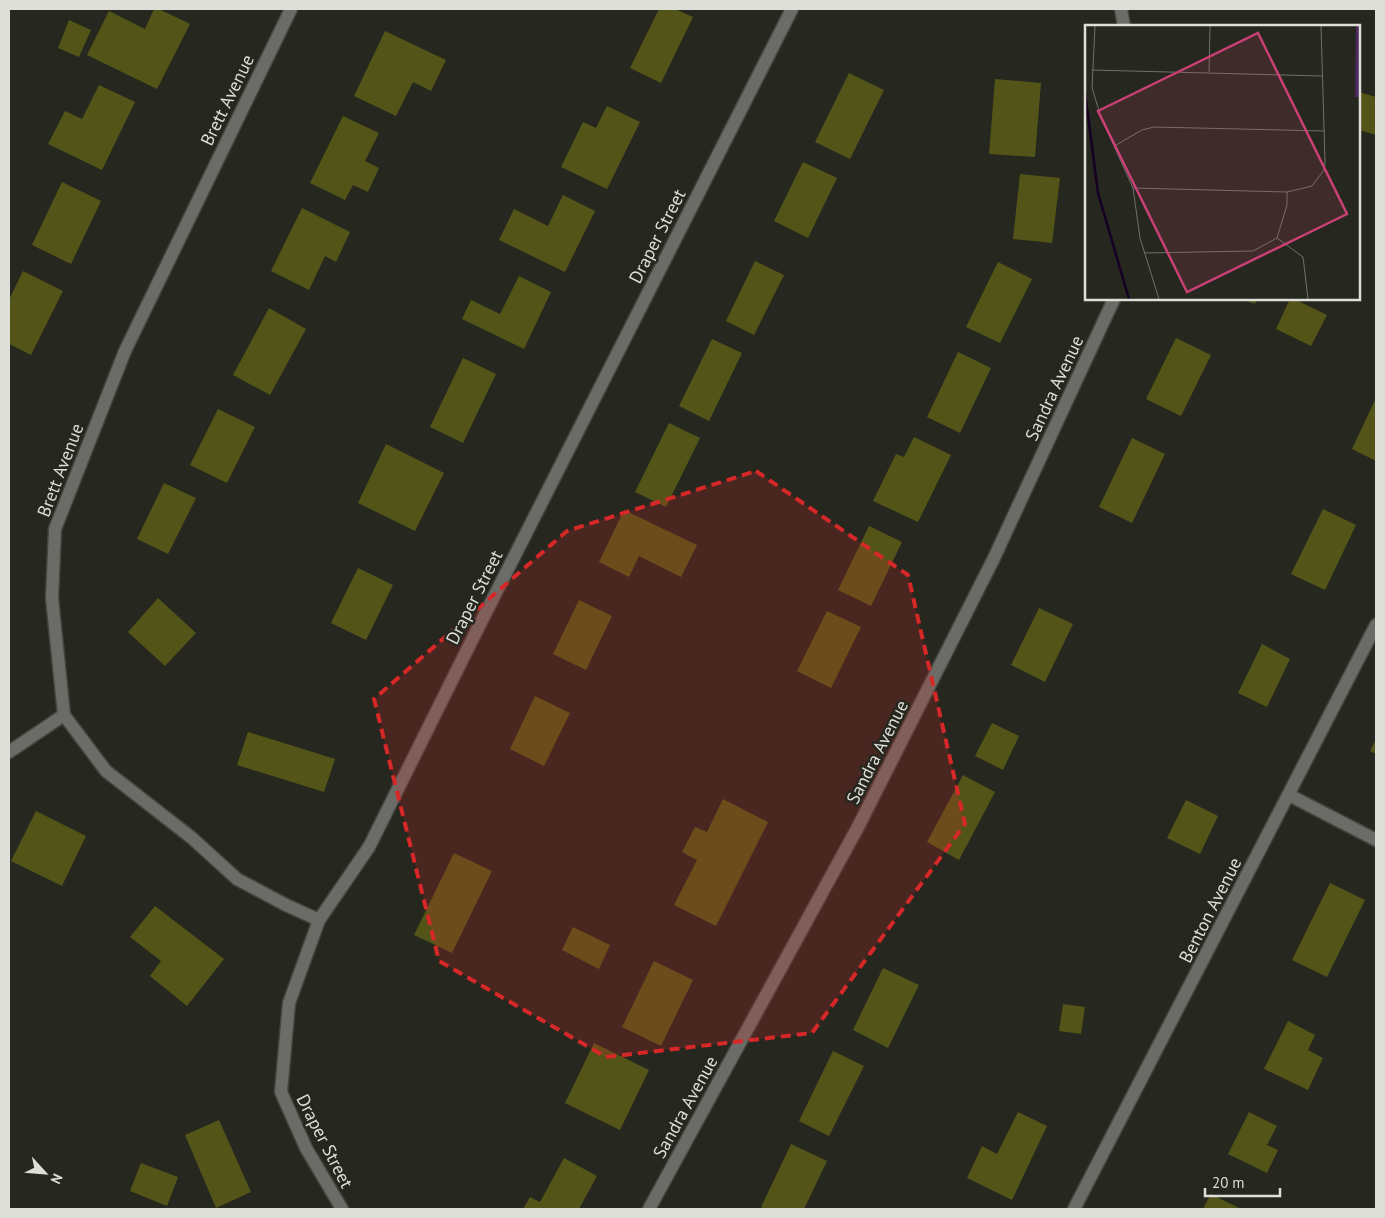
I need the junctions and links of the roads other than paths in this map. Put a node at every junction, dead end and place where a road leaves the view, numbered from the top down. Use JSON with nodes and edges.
{"nodes":[{"id":1,"x":291,"y":9,"type":"edge"},
{"id":2,"x":792,"y":9,"type":"edge"},
{"id":3,"x":1121,"y":9,"type":"edge"},
{"id":4,"x":1124,"y":25,"type":"edge"},
{"id":5,"x":1114,"y":300,"type":"edge"},
{"id":6,"x":1376,"y":625,"type":"edge"},
{"id":7,"x":64,"y":715,"type":"junction"},
{"id":8,"x":9,"y":752,"type":"edge"},
{"id":9,"x":1290,"y":795,"type":"junction"},
{"id":10,"x":1376,"y":840,"type":"edge"},
{"id":11,"x":319,"y":920,"type":"junction"},
{"id":12,"x":342,"y":1209,"type":"edge"},
{"id":13,"x":649,"y":1209,"type":"edge"},
{"id":14,"x":1074,"y":1209,"type":"edge"}],
"edges":[{"from":1,"to":7,"type":"street","name":"Brett Avenue"},
{"from":2,"to":11,"type":"street","name":"Draper Street"},
{"from":3,"to":4,"type":"street"},
{"from":5,"to":13,"type":"street","name":"Sandra Avenue"},
{"from":6,"to":9,"type":"street","name":"Benton Avenue"},
{"from":7,"to":8,"type":"street"},
{"from":7,"to":11,"type":"street"},
{"from":9,"to":10,"type":"street"},
{"from":9,"to":14,"type":"street","name":"Benton Avenue"},
{"from":11,"to":12,"type":"street","name":"Draper Street"}]}
